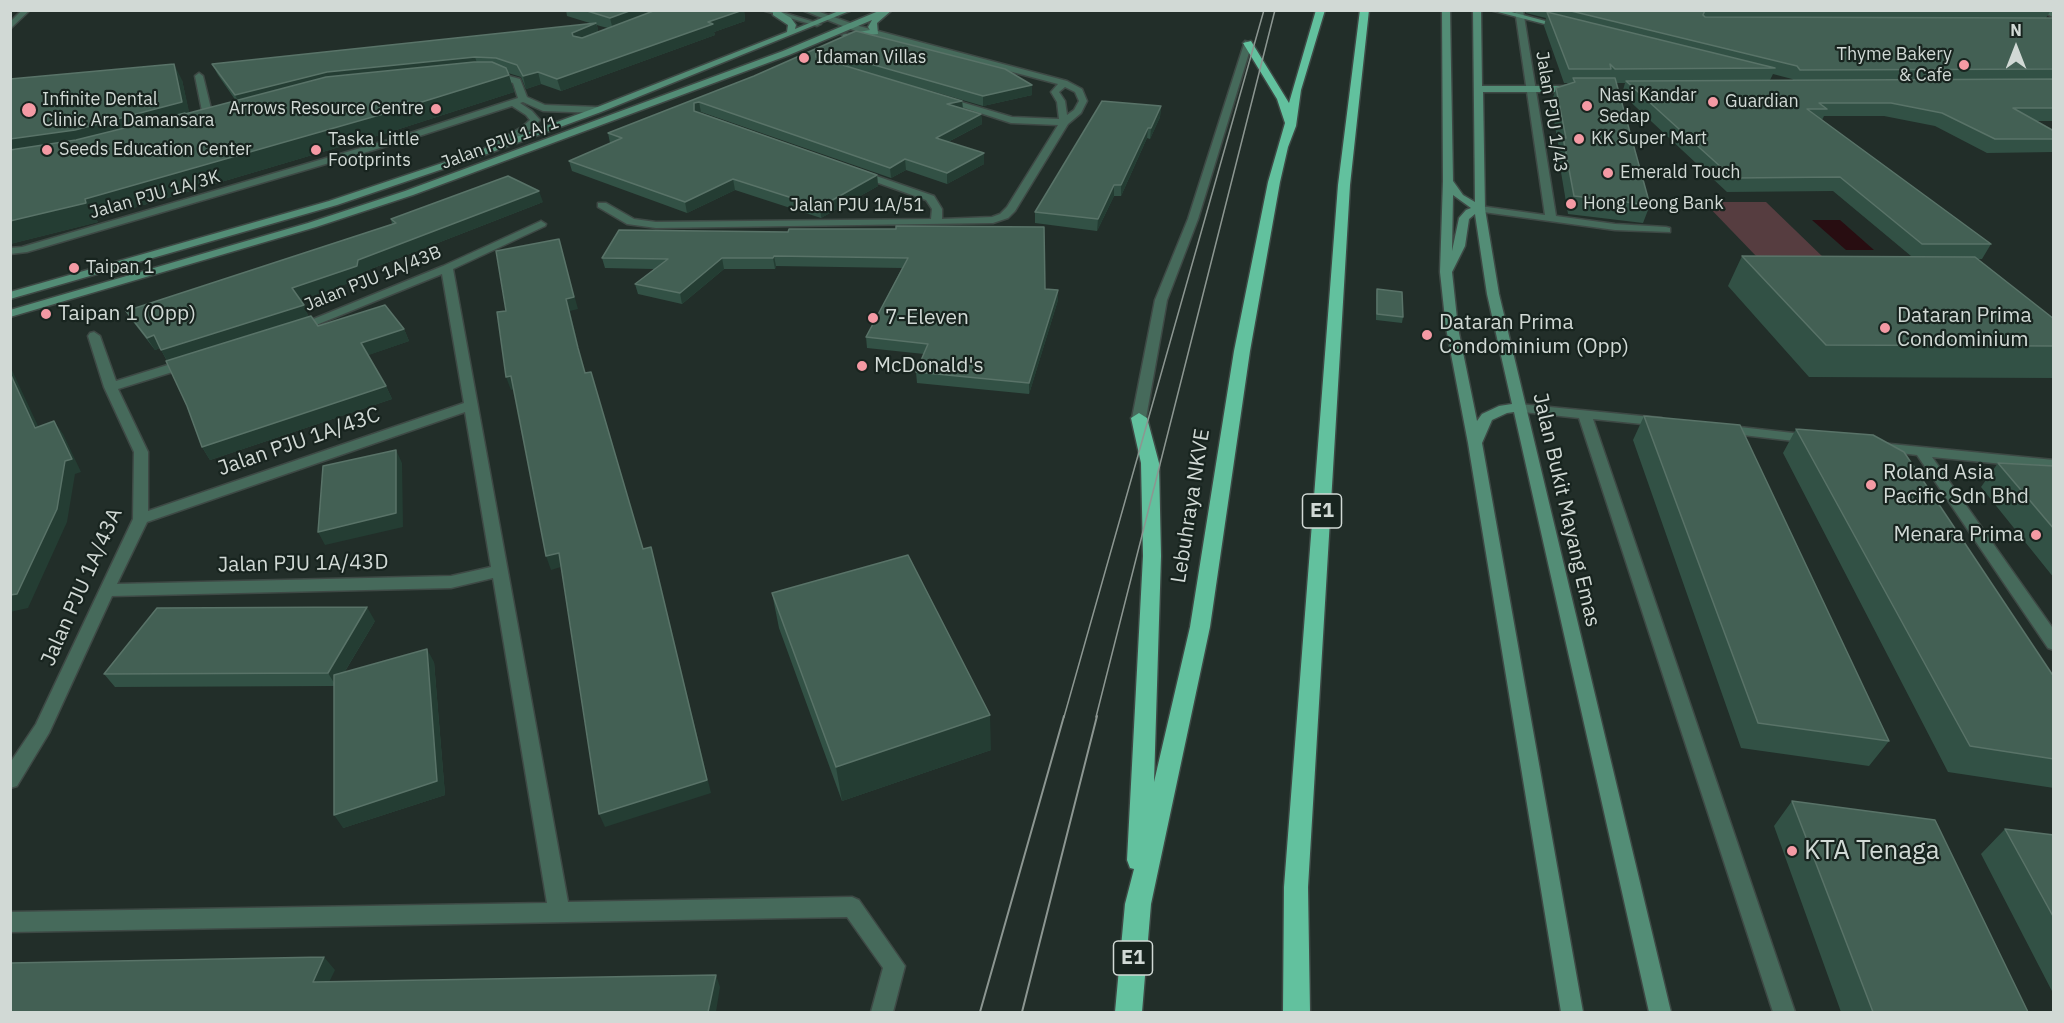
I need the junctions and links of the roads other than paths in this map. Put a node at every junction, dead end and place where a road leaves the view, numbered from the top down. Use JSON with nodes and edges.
{"nodes":[{"id":1,"x":27,"y":10,"type":"edge"},
{"id":2,"x":765,"y":10,"type":"edge"},
{"id":3,"x":805,"y":10,"type":"edge"},
{"id":4,"x":849,"y":10,"type":"edge"},
{"id":5,"x":1322,"y":10,"type":"edge"},
{"id":6,"x":1365,"y":10,"type":"edge"},
{"id":7,"x":1446,"y":10,"type":"edge"},
{"id":8,"x":1477,"y":10,"type":"edge"},
{"id":9,"x":1493,"y":10,"type":"edge"},
{"id":10,"x":2044,"y":10,"type":"edge"},
{"id":11,"x":886,"y":12,"type":"edge"},
{"id":12,"x":776,"y":13,"type":"junction"},
{"id":13,"x":1519,"y":13,"type":"edge"},
{"id":14,"x":2054,"y":15,"type":"edge"},
{"id":15,"x":831,"y":18,"type":"junction"},
{"id":16,"x":816,"y":24,"type":"junction"},
{"id":17,"x":10,"y":27,"type":"edge"},
{"id":18,"x":851,"y":27,"type":"junction"},
{"id":19,"x":1575,"y":30,"type":"edge"},
{"id":20,"x":791,"y":32,"type":"junction"},
{"id":21,"x":875,"y":32,"type":"junction"},
{"id":22,"x":820,"y":39,"type":"junction"},
{"id":23,"x":1248,"y":43,"type":"joint"},
{"id":24,"x":479,"y":74,"type":"edge"},
{"id":25,"x":199,"y":76,"type":"dead end"},
{"id":26,"x":1064,"y":83,"type":"junction"},
{"id":27,"x":1478,"y":89,"type":"junction"},
{"id":28,"x":1531,"y":89,"type":"junction"},
{"id":29,"x":1584,"y":89,"type":"edge"},
{"id":30,"x":933,"y":97,"type":"edge"},
{"id":31,"x":518,"y":101,"type":"junction"},
{"id":32,"x":598,"y":110,"type":"junction"},
{"id":33,"x":220,"y":118,"type":"edge"},
{"id":34,"x":209,"y":120,"type":"junction"},
{"id":35,"x":1064,"y":122,"type":"junction"},
{"id":36,"x":198,"y":123,"type":"edge"},
{"id":37,"x":1290,"y":126,"type":"junction"},
{"id":38,"x":481,"y":153,"type":"junction"},
{"id":39,"x":854,"y":171,"type":"edge"},
{"id":40,"x":1448,"y":181,"type":"junction"},
{"id":41,"x":602,"y":205,"type":"dead end"},
{"id":42,"x":1480,"y":209,"type":"junction"},
{"id":43,"x":1551,"y":218,"type":"junction"},
{"id":44,"x":936,"y":222,"type":"junction"},
{"id":45,"x":541,"y":224,"type":"dead end"},
{"id":46,"x":1666,"y":230,"type":"dead end"},
{"id":47,"x":10,"y":251,"type":"edge"},
{"id":48,"x":447,"y":268,"type":"junction"},
{"id":49,"x":1446,"y":272,"type":"junction"},
{"id":50,"x":10,"y":296,"type":"edge"},
{"id":51,"x":10,"y":314,"type":"edge"},
{"id":52,"x":277,"y":335,"type":"edge"},
{"id":53,"x":94,"y":336,"type":"dead end"},
{"id":54,"x":200,"y":359,"type":"edge"},
{"id":55,"x":111,"y":387,"type":"junction"},
{"id":56,"x":471,"y":405,"type":"junction"},
{"id":57,"x":1519,"y":408,"type":"junction"},
{"id":58,"x":1584,"y":413,"type":"junction"},
{"id":59,"x":1139,"y":418,"type":"joint"},
{"id":60,"x":1674,"y":423,"type":"edge"},
{"id":61,"x":1710,"y":427,"type":"edge"},
{"id":62,"x":1827,"y":441,"type":"edge"},
{"id":63,"x":1475,"y":443,"type":"junction"},
{"id":64,"x":1863,"y":445,"type":"edge"},
{"id":65,"x":1922,"y":452,"type":"junction"},
{"id":66,"x":2054,"y":465,"type":"edge"},
{"id":67,"x":141,"y":519,"type":"junction"},
{"id":68,"x":499,"y":571,"type":"junction"},
{"id":69,"x":106,"y":590,"type":"junction"},
{"id":70,"x":2054,"y":644,"type":"edge"},
{"id":71,"x":10,"y":780,"type":"edge"},
{"id":72,"x":1138,"y":903,"type":"junction"},
{"id":73,"x":559,"y":912,"type":"junction"},
{"id":74,"x":10,"y":922,"type":"edge"},
{"id":75,"x":882,"y":1012,"type":"edge"},
{"id":76,"x":1128,"y":1012,"type":"edge"},
{"id":77,"x":1296,"y":1012,"type":"edge"},
{"id":78,"x":1572,"y":1012,"type":"edge"},
{"id":79,"x":1660,"y":1012,"type":"edge"},
{"id":80,"x":1784,"y":1012,"type":"edge"}],
"edges":[{"from":1,"to":17,"type":"street"},
{"from":2,"to":12,"type":"street"},
{"from":3,"to":15,"type":"street"},
{"from":4,"to":15,"type":"main road","name":"Jalan PJU 1A/1"},
{"from":5,"to":37,"type":"highway","name":"Lebuhraya NKVE","number":"E1"},
{"from":6,"to":77,"type":"highway","number":"E1"},
{"from":7,"to":40,"type":"main road"},
{"from":8,"to":27,"type":"main road","name":"Jalan Bukit Mayang Emas"},
{"from":9,"to":13,"type":"main road"},
{"from":10,"to":14,"type":"street"},
{"from":11,"to":18,"type":"main road","name":"Jalan PJU 1A/1"},
{"from":11,"to":21,"type":"main road"},
{"from":12,"to":16,"type":"street"},
{"from":12,"to":20,"type":"main road"},
{"from":13,"to":19,"type":"main road"},
{"from":13,"to":28,"type":"street","name":"Jalan PJU 1/43"},
{"from":15,"to":16,"type":"main road","name":"Jalan PJU 1A/1"},
{"from":15,"to":18,"type":"street"},
{"from":16,"to":18,"type":"street"},
{"from":16,"to":20,"type":"main road","name":"Jalan PJU 1A/1"},
{"from":18,"to":21,"type":"street"},
{"from":18,"to":22,"type":"main road","name":"Jalan PJU 1A/1"},
{"from":20,"to":32,"type":"main road","name":"Jalan PJU 1A/1"},
{"from":21,"to":22,"type":"main road"},
{"from":21,"to":26,"type":"street"},
{"from":22,"to":51,"type":"main road","name":"Jalan PJU 1A/1"},
{"from":23,"to":37,"type":"highway"},
{"from":23,"to":59,"type":"street"},
{"from":24,"to":31,"type":"street"},
{"from":25,"to":34,"type":"street"},
{"from":26,"to":35,"type":"street"},
{"from":26,"to":35,"type":"street"},
{"from":27,"to":28,"type":"main road"},
{"from":27,"to":42,"type":"main road","name":"Jalan Bukit Mayang Emas"},
{"from":28,"to":29,"type":"main road"},
{"from":28,"to":43,"type":"street","name":"Jalan PJU 1/43"},
{"from":30,"to":35,"type":"street"},
{"from":31,"to":32,"type":"street"},
{"from":31,"to":38,"type":"street"},
{"from":31,"to":47,"type":"street","name":"Jalan PJU 1A/3K"},
{"from":32,"to":38,"type":"main road","name":"Jalan PJU 1A/1"},
{"from":33,"to":34,"type":"street"},
{"from":34,"to":36,"type":"street"},
{"from":35,"to":44,"type":"street","name":"Jalan PJU 1A/51"},
{"from":37,"to":72,"type":"highway","name":"Lebuhraya NKVE","number":"E1"},
{"from":38,"to":50,"type":"main road","name":"Jalan PJU 1A/1"},
{"from":39,"to":44,"type":"street"},
{"from":40,"to":42,"type":"main road"},
{"from":40,"to":49,"type":"main road"},
{"from":41,"to":44,"type":"street","name":"Jalan PJU 1A/51"},
{"from":42,"to":43,"type":"street"},
{"from":42,"to":49,"type":"main road"},
{"from":42,"to":57,"type":"main road","name":"Jalan Bukit Mayang Emas"},
{"from":43,"to":46,"type":"street"},
{"from":45,"to":48,"type":"street","name":"Jalan PJU 1A/43B"},
{"from":48,"to":52,"type":"street","name":"Jalan PJU 1A/43B"},
{"from":48,"to":56,"type":"street"},
{"from":49,"to":63,"type":"main road"},
{"from":53,"to":55,"type":"street","name":"Jalan PJU 1A/43A"},
{"from":54,"to":55,"type":"street"},
{"from":55,"to":67,"type":"street","name":"Jalan PJU 1A/43A"},
{"from":56,"to":67,"type":"street","name":"Jalan PJU 1A/43C"},
{"from":56,"to":68,"type":"street"},
{"from":57,"to":58,"type":"street"},
{"from":57,"to":63,"type":"main road"},
{"from":57,"to":79,"type":"main road","name":"Jalan Bukit Mayang Emas"},
{"from":58,"to":60,"type":"street"},
{"from":58,"to":80,"type":"street"},
{"from":59,"to":72,"type":"highway"},
{"from":61,"to":62,"type":"street"},
{"from":63,"to":78,"type":"main road"},
{"from":64,"to":65,"type":"street"},
{"from":65,"to":66,"type":"street"},
{"from":65,"to":70,"type":"street"},
{"from":67,"to":69,"type":"street","name":"Jalan PJU 1A/43A"},
{"from":68,"to":69,"type":"street","name":"Jalan PJU 1A/43D"},
{"from":68,"to":73,"type":"street"},
{"from":69,"to":71,"type":"street","name":"Jalan PJU 1A/43A"},
{"from":72,"to":76,"type":"highway","name":"Lebuhraya NKVE","number":"E1"},
{"from":73,"to":74,"type":"street"},
{"from":73,"to":75,"type":"street"}]}
